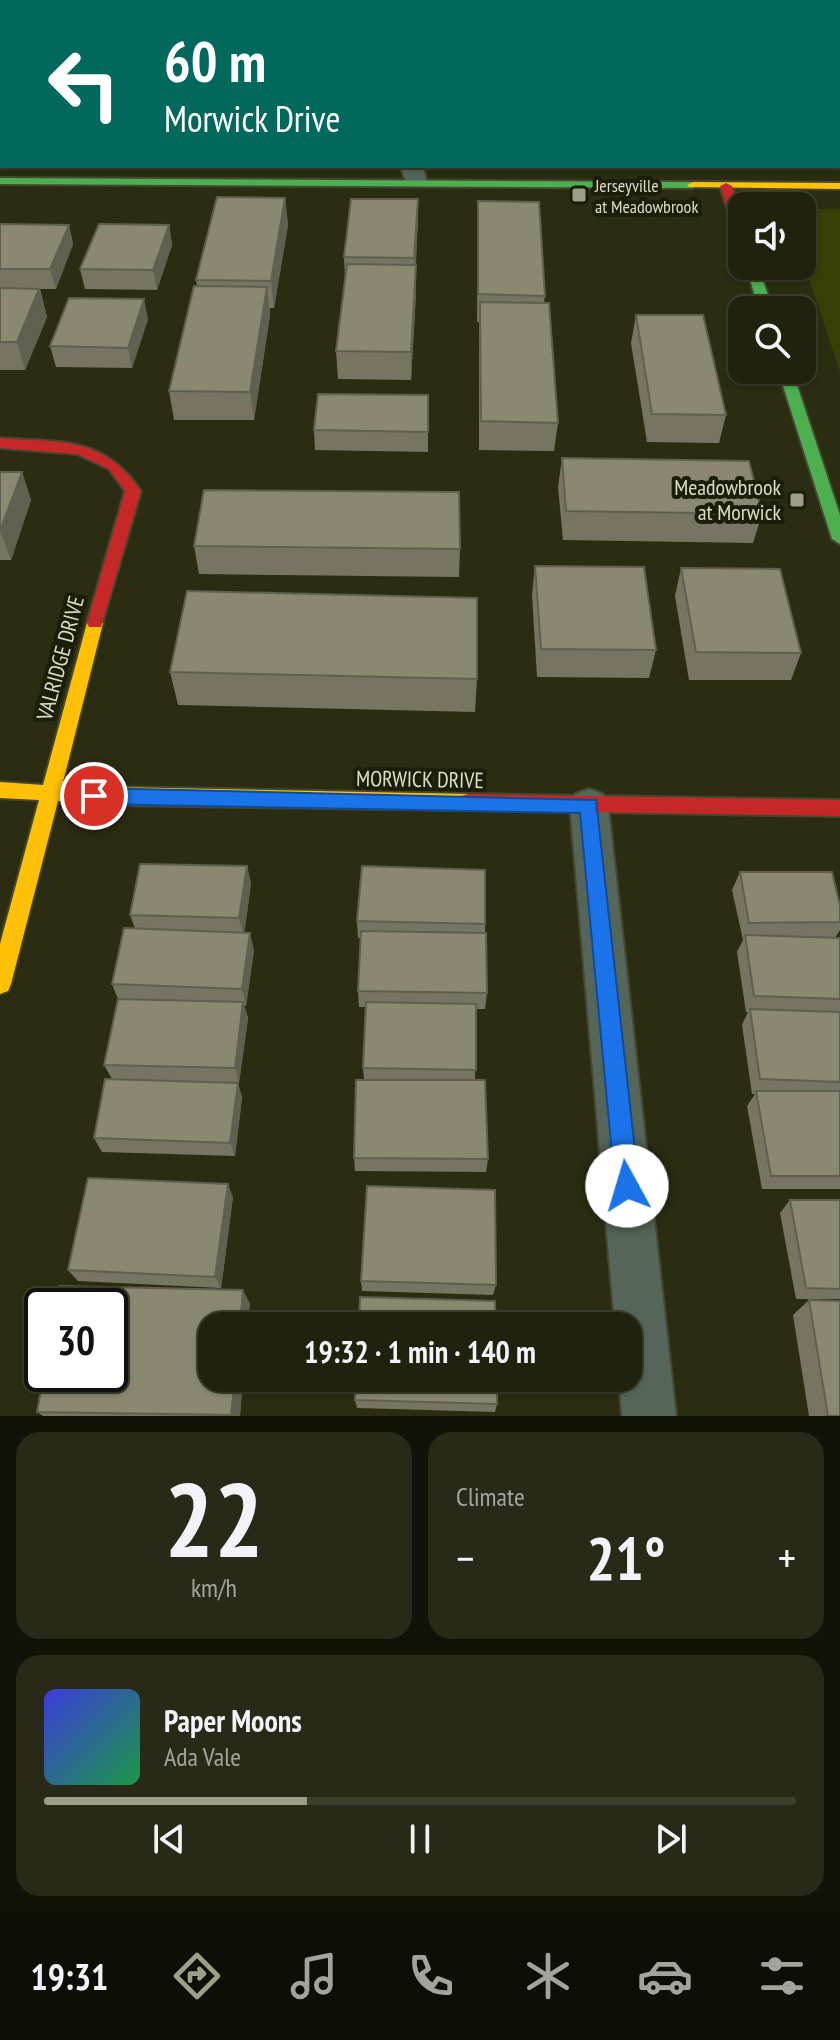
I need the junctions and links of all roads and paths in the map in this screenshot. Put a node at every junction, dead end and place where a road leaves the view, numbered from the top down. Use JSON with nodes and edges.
{"nodes":[{"id":1,"x":413,"y":174,"type":"edge"},
{"id":2,"x":0,"y":181,"type":"edge"},
{"id":3,"x":726,"y":186,"type":"junction"},
{"id":4,"x":840,"y":186,"type":"edge"},
{"id":5,"x":728,"y":192,"type":"edge"},
{"id":6,"x":790,"y":384,"type":"edge"},
{"id":7,"x":0,"y":443,"type":"edge"},
{"id":8,"x":840,"y":539,"type":"edge"},
{"id":9,"x":0,"y":790,"type":"edge"},
{"id":10,"x":49,"y":794,"type":"junction"},
{"id":11,"x":589,"y":805,"type":"junction"},
{"id":12,"x":840,"y":808,"type":"edge"},
{"id":13,"x":0,"y":984,"type":"edge"},
{"id":14,"x":649,"y":1416,"type":"edge"}],
"edges":[{"from":1,"to":2,"type":"street"},
{"from":1,"to":3,"type":"street"},
{"from":3,"to":4,"type":"street"},
{"from":3,"to":5,"type":"street"},
{"from":6,"to":8,"type":"street"},
{"from":7,"to":10,"type":"street","name":"VALRIDGE DRIVE"},
{"from":9,"to":10,"type":"street","name":"MORWICK DRIVE"},
{"from":10,"to":11,"type":"street","name":"MORWICK DRIVE"},
{"from":10,"to":13,"type":"street","name":"VALRIDGE DRIVE"},
{"from":11,"to":12,"type":"street","name":"MORWICK DRIVE"},
{"from":11,"to":14,"type":"street"}]}
